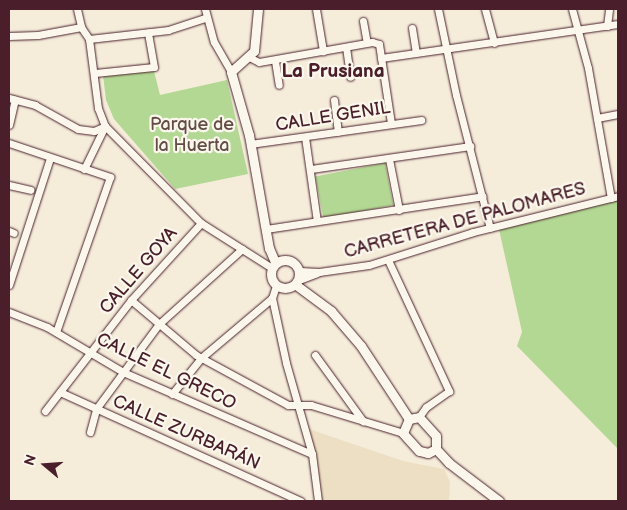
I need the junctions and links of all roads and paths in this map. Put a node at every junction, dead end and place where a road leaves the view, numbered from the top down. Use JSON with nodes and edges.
{"nodes":[{"id":1,"x":77,"y":9,"type":"edge"},
{"id":2,"x":205,"y":9,"type":"edge"},
{"id":3,"x":258,"y":9,"type":"edge"},
{"id":4,"x":316,"y":9,"type":"edge"},
{"id":5,"x":438,"y":9,"type":"edge"},
{"id":6,"x":485,"y":9,"type":"edge"},
{"id":7,"x":572,"y":9,"type":"edge"},
{"id":8,"x":609,"y":9,"type":"edge"},
{"id":9,"x":206,"y":18,"type":"junction"},
{"id":10,"x":363,"y":21,"type":"dead end"},
{"id":11,"x":618,"y":24,"type":"edge"},
{"id":12,"x":607,"y":26,"type":"junction"},
{"id":13,"x":80,"y":27,"type":"junction"},
{"id":14,"x":412,"y":28,"type":"dead end"},
{"id":15,"x":578,"y":30,"type":"junction"},
{"id":16,"x":148,"y":33,"type":"junction"},
{"id":17,"x":9,"y":36,"type":"edge"},
{"id":18,"x":89,"y":39,"type":"junction"},
{"id":19,"x":367,"y":43,"type":"junction"},
{"id":20,"x":494,"y":43,"type":"junction"},
{"id":21,"x":346,"y":47,"type":"junction"},
{"id":22,"x":445,"y":50,"type":"junction"},
{"id":23,"x":323,"y":51,"type":"junction"},
{"id":24,"x":416,"y":53,"type":"junction"},
{"id":25,"x":249,"y":57,"type":"junction"},
{"id":26,"x":382,"y":58,"type":"junction"},
{"id":27,"x":276,"y":61,"type":"junction"},
{"id":28,"x":231,"y":72,"type":"junction"},
{"id":29,"x":95,"y":73,"type":"junction"},
{"id":30,"x":350,"y":77,"type":"dead end"},
{"id":31,"x":279,"y":85,"type":"dead end"},
{"id":32,"x":12,"y":99,"type":"edge"},
{"id":33,"x":334,"y":100,"type":"dead end"},
{"id":34,"x":618,"y":114,"type":"edge"},
{"id":35,"x":597,"y":118,"type":"junction"},
{"id":36,"x":421,"y":120,"type":"dead end"},
{"id":37,"x":391,"y":123,"type":"junction"},
{"id":38,"x":9,"y":125,"type":"edge"},
{"id":39,"x":105,"y":126,"type":"junction"},
{"id":40,"x":338,"y":132,"type":"junction"},
{"id":41,"x":305,"y":137,"type":"junction"},
{"id":42,"x":9,"y":143,"type":"edge"},
{"id":43,"x":250,"y":144,"type":"junction"},
{"id":44,"x":470,"y":146,"type":"junction"},
{"id":45,"x":50,"y":158,"type":"junction"},
{"id":46,"x":389,"y":158,"type":"junction"},
{"id":47,"x":84,"y":169,"type":"junction"},
{"id":48,"x":311,"y":169,"type":"junction"},
{"id":49,"x":9,"y":185,"type":"edge"},
{"id":50,"x":30,"y":190,"type":"dead end"},
{"id":51,"x":483,"y":196,"type":"junction"},
{"id":52,"x":615,"y":197,"type":"edge"},
{"id":53,"x":399,"y":210,"type":"junction"},
{"id":54,"x":317,"y":221,"type":"junction"},
{"id":55,"x":201,"y":223,"type":"junction"},
{"id":56,"x":490,"y":228,"type":"junction"},
{"id":57,"x":266,"y":229,"type":"junction"},
{"id":58,"x":242,"y":249,"type":"junction"},
{"id":59,"x":388,"y":260,"type":"junction"},
{"id":60,"x":274,"y":265,"type":"junction"},
{"id":61,"x":300,"y":271,"type":"junction"},
{"id":62,"x":319,"y":272,"type":"junction"},
{"id":63,"x":298,"y":283,"type":"junction"},
{"id":64,"x":9,"y":285,"type":"edge"},
{"id":65,"x":276,"y":286,"type":"junction"},
{"id":66,"x":272,"y":298,"type":"junction"},
{"id":67,"x":131,"y":300,"type":"junction"},
{"id":68,"x":9,"y":312,"type":"edge"},
{"id":69,"x":159,"y":324,"type":"junction"},
{"id":70,"x":56,"y":332,"type":"junction"},
{"id":71,"x":90,"y":353,"type":"junction"},
{"id":72,"x":315,"y":355,"type":"dead end"},
{"id":73,"x":200,"y":358,"type":"junction"},
{"id":74,"x":123,"y":372,"type":"junction"},
{"id":75,"x":60,"y":392,"type":"junction"},
{"id":76,"x":172,"y":394,"type":"junction"},
{"id":77,"x":298,"y":406,"type":"junction"},
{"id":78,"x":96,"y":409,"type":"junction"},
{"id":79,"x":46,"y":411,"type":"dead end"},
{"id":80,"x":419,"y":417,"type":"junction"},
{"id":81,"x":363,"y":421,"type":"junction"},
{"id":82,"x":406,"y":426,"type":"junction"},
{"id":83,"x":90,"y":432,"type":"dead end"},
{"id":84,"x":436,"y":449,"type":"junction"},
{"id":85,"x":312,"y":454,"type":"junction"},
{"id":86,"x":300,"y":501,"type":"edge"},
{"id":87,"x":318,"y":501,"type":"edge"},
{"id":88,"x":499,"y":501,"type":"edge"}],
"edges":[{"from":1,"to":13,"type":"street"},
{"from":2,"to":9,"type":"street"},
{"from":3,"to":25,"type":"main road"},
{"from":4,"to":23,"type":"street"},
{"from":5,"to":22,"type":"street"},
{"from":6,"to":20,"type":"street"},
{"from":7,"to":15,"type":"street"},
{"from":8,"to":12,"type":"street"},
{"from":9,"to":16,"type":"street"},
{"from":9,"to":28,"type":"street"},
{"from":10,"to":19,"type":"street"},
{"from":11,"to":12,"type":"street"},
{"from":12,"to":15,"type":"street"},
{"from":13,"to":17,"type":"street"},
{"from":13,"to":18,"type":"street"},
{"from":14,"to":24,"type":"street"},
{"from":15,"to":20,"type":"street"},
{"from":15,"to":35,"type":"street"},
{"from":16,"to":18,"type":"street"},
{"from":16,"to":29,"type":"street"},
{"from":18,"to":29,"type":"street"},
{"from":19,"to":21,"type":"street"},
{"from":19,"to":26,"type":"street"},
{"from":20,"to":22,"type":"street"},
{"from":21,"to":23,"type":"street"},
{"from":21,"to":30,"type":"street"},
{"from":22,"to":24,"type":"street"},
{"from":22,"to":44,"type":"street"},
{"from":23,"to":27,"type":"street"},
{"from":24,"to":26,"type":"street"},
{"from":25,"to":27,"type":"street"},
{"from":25,"to":28,"type":"main road"},
{"from":26,"to":37,"type":"street"},
{"from":27,"to":31,"type":"street"},
{"from":28,"to":43,"type":"main road"},
{"from":29,"to":39,"type":"street"},
{"from":32,"to":38,"type":"street"},
{"from":32,"to":39,"type":"street"},
{"from":33,"to":40,"type":"street"},
{"from":34,"to":35,"type":"street"},
{"from":35,"to":52,"type":"street"},
{"from":36,"to":37,"type":"street","name":"CALLE GENIL"},
{"from":37,"to":40,"type":"street","name":"CALLE GENIL"},
{"from":39,"to":47,"type":"street"},
{"from":39,"to":55,"type":"street"},
{"from":40,"to":41,"type":"street","name":"CALLE GENIL"},
{"from":41,"to":43,"type":"street","name":"CALLE GENIL"},
{"from":41,"to":48,"type":"street"},
{"from":42,"to":45,"type":"street"},
{"from":43,"to":57,"type":"main road"},
{"from":44,"to":46,"type":"street"},
{"from":44,"to":51,"type":"street"},
{"from":45,"to":47,"type":"street"},
{"from":45,"to":64,"type":"street"},
{"from":46,"to":48,"type":"street"},
{"from":46,"to":53,"type":"street"},
{"from":47,"to":70,"type":"street"},
{"from":48,"to":54,"type":"street"},
{"from":49,"to":50,"type":"street"},
{"from":51,"to":53,"type":"street"},
{"from":51,"to":56,"type":"street"},
{"from":52,"to":56,"type":"street","name":"CARRETERA DE PALOMARES"},
{"from":53,"to":54,"type":"street"},
{"from":54,"to":57,"type":"street"},
{"from":55,"to":58,"type":"street"},
{"from":55,"to":67,"type":"street","name":"CALLE GOYA"},
{"from":56,"to":59,"type":"street","name":"CARRETERA DE PALOMARES"},
{"from":57,"to":60,"type":"main road"},
{"from":58,"to":60,"type":"street"},
{"from":58,"to":69,"type":"street"},
{"from":59,"to":62,"type":"street","name":"CARRETERA DE PALOMARES"},
{"from":59,"to":80,"type":"street"},
{"from":60,"to":61,"type":"main road"},
{"from":60,"to":65,"type":"main road"},
{"from":61,"to":62,"type":"street","name":"CARRETERA DE PALOMARES"},
{"from":61,"to":63,"type":"main road"},
{"from":62,"to":63,"type":"street","name":"CARRETERA DE PALOMARES"},
{"from":63,"to":65,"type":"main road"},
{"from":63,"to":82,"type":"main road"},
{"from":65,"to":66,"type":"street"},
{"from":66,"to":73,"type":"street"},
{"from":66,"to":77,"type":"street"},
{"from":67,"to":69,"type":"street"},
{"from":67,"to":71,"type":"street","name":"CALLE GOYA"},
{"from":68,"to":70,"type":"street","name":"CALLE EL GRECO"},
{"from":69,"to":73,"type":"street"},
{"from":69,"to":74,"type":"street"},
{"from":70,"to":71,"type":"street","name":"CALLE EL GRECO"},
{"from":71,"to":74,"type":"street","name":"CALLE EL GRECO"},
{"from":71,"to":75,"type":"street","name":"CALLE GOYA"},
{"from":72,"to":81,"type":"street"},
{"from":73,"to":76,"type":"street"},
{"from":73,"to":77,"type":"street"},
{"from":74,"to":76,"type":"street","name":"CALLE EL GRECO"},
{"from":74,"to":78,"type":"street"},
{"from":75,"to":78,"type":"street","name":"CALLE ZURBARÁN"},
{"from":75,"to":79,"type":"street","name":"CALLE GOYA"},
{"from":76,"to":85,"type":"street","name":"CALLE EL GRECO"},
{"from":77,"to":81,"type":"street"},
{"from":77,"to":85,"type":"street"},
{"from":78,"to":83,"type":"street"},
{"from":78,"to":86,"type":"street","name":"CALLE ZURBARÁN"},
{"from":80,"to":82,"type":"main road"},
{"from":80,"to":84,"type":"main road"},
{"from":81,"to":82,"type":"street"},
{"from":82,"to":84,"type":"main road"},
{"from":84,"to":88,"type":"main road"},
{"from":85,"to":87,"type":"street"}]}
